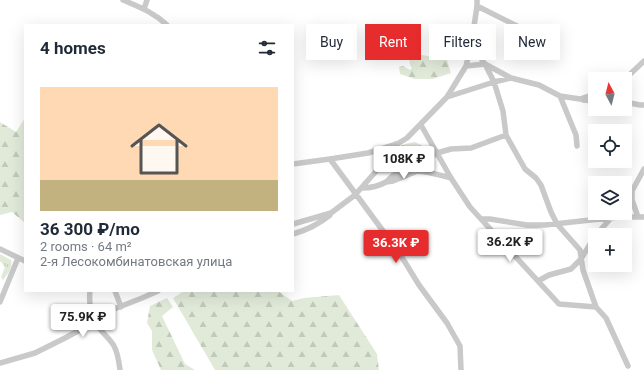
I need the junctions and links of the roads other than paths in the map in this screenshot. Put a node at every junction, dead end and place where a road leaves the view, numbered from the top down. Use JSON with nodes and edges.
{"nodes":[{"id":1,"x":123,"y":0,"type":"edge"},
{"id":2,"x":147,"y":0,"type":"edge"},
{"id":3,"x":477,"y":0,"type":"edge"},
{"id":4,"x":477,"y":6,"type":"junction"},
{"id":5,"x":144,"y":8,"type":"junction"},
{"id":6,"x":166,"y":24,"type":"edge"},
{"id":7,"x":474,"y":24,"type":"edge"},
{"id":8,"x":512,"y":24,"type":"edge"},
{"id":9,"x":467,"y":60,"type":"edge"},
{"id":10,"x":482,"y":60,"type":"edge"},
{"id":11,"x":644,"y":61,"type":"edge"},
{"id":12,"x":485,"y":64,"type":"junction"},
{"id":13,"x":466,"y":66,"type":"junction"},
{"id":14,"x":632,"y":72,"type":"edge"},
{"id":15,"x":511,"y":78,"type":"junction"},
{"id":16,"x":494,"y":82,"type":"junction"},
{"id":17,"x":560,"y":96,"type":"junction"},
{"id":18,"x":588,"y":96,"type":"edge"},
{"id":19,"x":447,"y":97,"type":"junction"},
{"id":20,"x":580,"y":99,"type":"junction"},
{"id":21,"x":588,"y":100,"type":"edge"},
{"id":22,"x":632,"y":104,"type":"edge"},
{"id":23,"x":643,"y":106,"type":"edge"},
{"id":24,"x":421,"y":125,"type":"junction"},
{"id":25,"x":506,"y":135,"type":"junction"},
{"id":26,"x":397,"y":144,"type":"junction"},
{"id":27,"x":578,"y":146,"type":"dead end"},
{"id":28,"x":437,"y":152,"type":"junction"},
{"id":29,"x":330,"y":159,"type":"junction"},
{"id":30,"x":294,"y":164,"type":"edge"},
{"id":31,"x":644,"y":169,"type":"edge"},
{"id":32,"x":406,"y":171,"type":"junction"},
{"id":33,"x":415,"y":171,"type":"junction"},
{"id":34,"x":451,"y":178,"type":"junction"},
{"id":35,"x":386,"y":182,"type":"junction"},
{"id":36,"x":362,"y":188,"type":"junction"},
{"id":37,"x":355,"y":195,"type":"junction"},
{"id":38,"x":331,"y":214,"type":"junction"},
{"id":39,"x":632,"y":217,"type":"edge"},
{"id":40,"x":638,"y":217,"type":"junction"},
{"id":41,"x":644,"y":217,"type":"edge"},
{"id":42,"x":482,"y":219,"type":"junction"},
{"id":43,"x":593,"y":220,"type":"edge"},
{"id":44,"x":609,"y":220,"type":"edge"},
{"id":45,"x":294,"y":224,"type":"edge"},
{"id":46,"x":557,"y":224,"type":"junction"},
{"id":47,"x":602,"y":228,"type":"edge"},
{"id":48,"x":294,"y":234,"type":"edge"},
{"id":49,"x":588,"y":247,"type":"edge"},
{"id":50,"x":0,"y":249,"type":"edge"},
{"id":51,"x":18,"y":258,"type":"junction"},
{"id":52,"x":581,"y":259,"type":"junction"},
{"id":53,"x":24,"y":261,"type":"edge"},
{"id":54,"x":538,"y":281,"type":"junction"},
{"id":55,"x":90,"y":292,"type":"edge"},
{"id":56,"x":115,"y":292,"type":"edge"},
{"id":57,"x":156,"y":292,"type":"edge"},
{"id":58,"x":0,"y":302,"type":"edge"},
{"id":59,"x":121,"y":307,"type":"junction"},
{"id":60,"x":596,"y":307,"type":"junction"},
{"id":61,"x":95,"y":322,"type":"junction"},
{"id":62,"x":0,"y":363,"type":"edge"},
{"id":63,"x":628,"y":366,"type":"dead end"},
{"id":64,"x":120,"y":370,"type":"edge"},
{"id":65,"x":461,"y":370,"type":"edge"}],
"edges":[{"from":1,"to":5,"type":"street"},
{"from":2,"to":5,"type":"street"},
{"from":3,"to":4,"type":"street"},
{"from":4,"to":7,"type":"street"},
{"from":4,"to":8,"type":"street"},
{"from":5,"to":6,"type":"street"},
{"from":9,"to":13,"type":"street"},
{"from":10,"to":12,"type":"street"},
{"from":11,"to":14,"type":"street"},
{"from":12,"to":13,"type":"street"},
{"from":12,"to":15,"type":"street"},
{"from":12,"to":16,"type":"street"},
{"from":13,"to":19,"type":"street"},
{"from":15,"to":16,"type":"street"},
{"from":15,"to":17,"type":"street"},
{"from":16,"to":19,"type":"street"},
{"from":16,"to":25,"type":"street"},
{"from":17,"to":20,"type":"street"},
{"from":17,"to":27,"type":"street"},
{"from":18,"to":20,"type":"street"},
{"from":19,"to":24,"type":"street"},
{"from":20,"to":21,"type":"street"},
{"from":22,"to":23,"type":"street"},
{"from":24,"to":26,"type":"street"},
{"from":24,"to":28,"type":"street"},
{"from":25,"to":28,"type":"street"},
{"from":25,"to":46,"type":"street"},
{"from":26,"to":29,"type":"street"},
{"from":26,"to":36,"type":"street"},
{"from":28,"to":32,"type":"street"},
{"from":28,"to":34,"type":"street"},
{"from":29,"to":30,"type":"street"},
{"from":29,"to":37,"type":"street"},
{"from":31,"to":40,"type":"street"},
{"from":32,"to":33,"type":"street"},
{"from":32,"to":35,"type":"street"},
{"from":33,"to":34,"type":"street"},
{"from":33,"to":35,"type":"street"},
{"from":34,"to":42,"type":"street"},
{"from":35,"to":36,"type":"street"},
{"from":36,"to":37,"type":"street"},
{"from":37,"to":38,"type":"street"},
{"from":37,"to":65,"type":"street"},
{"from":38,"to":45,"type":"street"},
{"from":38,"to":48,"type":"street"},
{"from":39,"to":40,"type":"street"},
{"from":40,"to":41,"type":"street"},
{"from":42,"to":46,"type":"street"},
{"from":42,"to":54,"type":"street"},
{"from":43,"to":46,"type":"street"},
{"from":44,"to":47,"type":"street"},
{"from":46,"to":52,"type":"street"},
{"from":49,"to":52,"type":"street"},
{"from":50,"to":51,"type":"street"},
{"from":51,"to":53,"type":"street"},
{"from":51,"to":58,"type":"street"},
{"from":52,"to":54,"type":"street"},
{"from":52,"to":60,"type":"street"},
{"from":54,"to":60,"type":"street"},
{"from":55,"to":61,"type":"street"},
{"from":56,"to":59,"type":"street"},
{"from":57,"to":59,"type":"street"},
{"from":59,"to":61,"type":"street"},
{"from":60,"to":63,"type":"street"},
{"from":61,"to":62,"type":"street"},
{"from":61,"to":64,"type":"street"}]}
